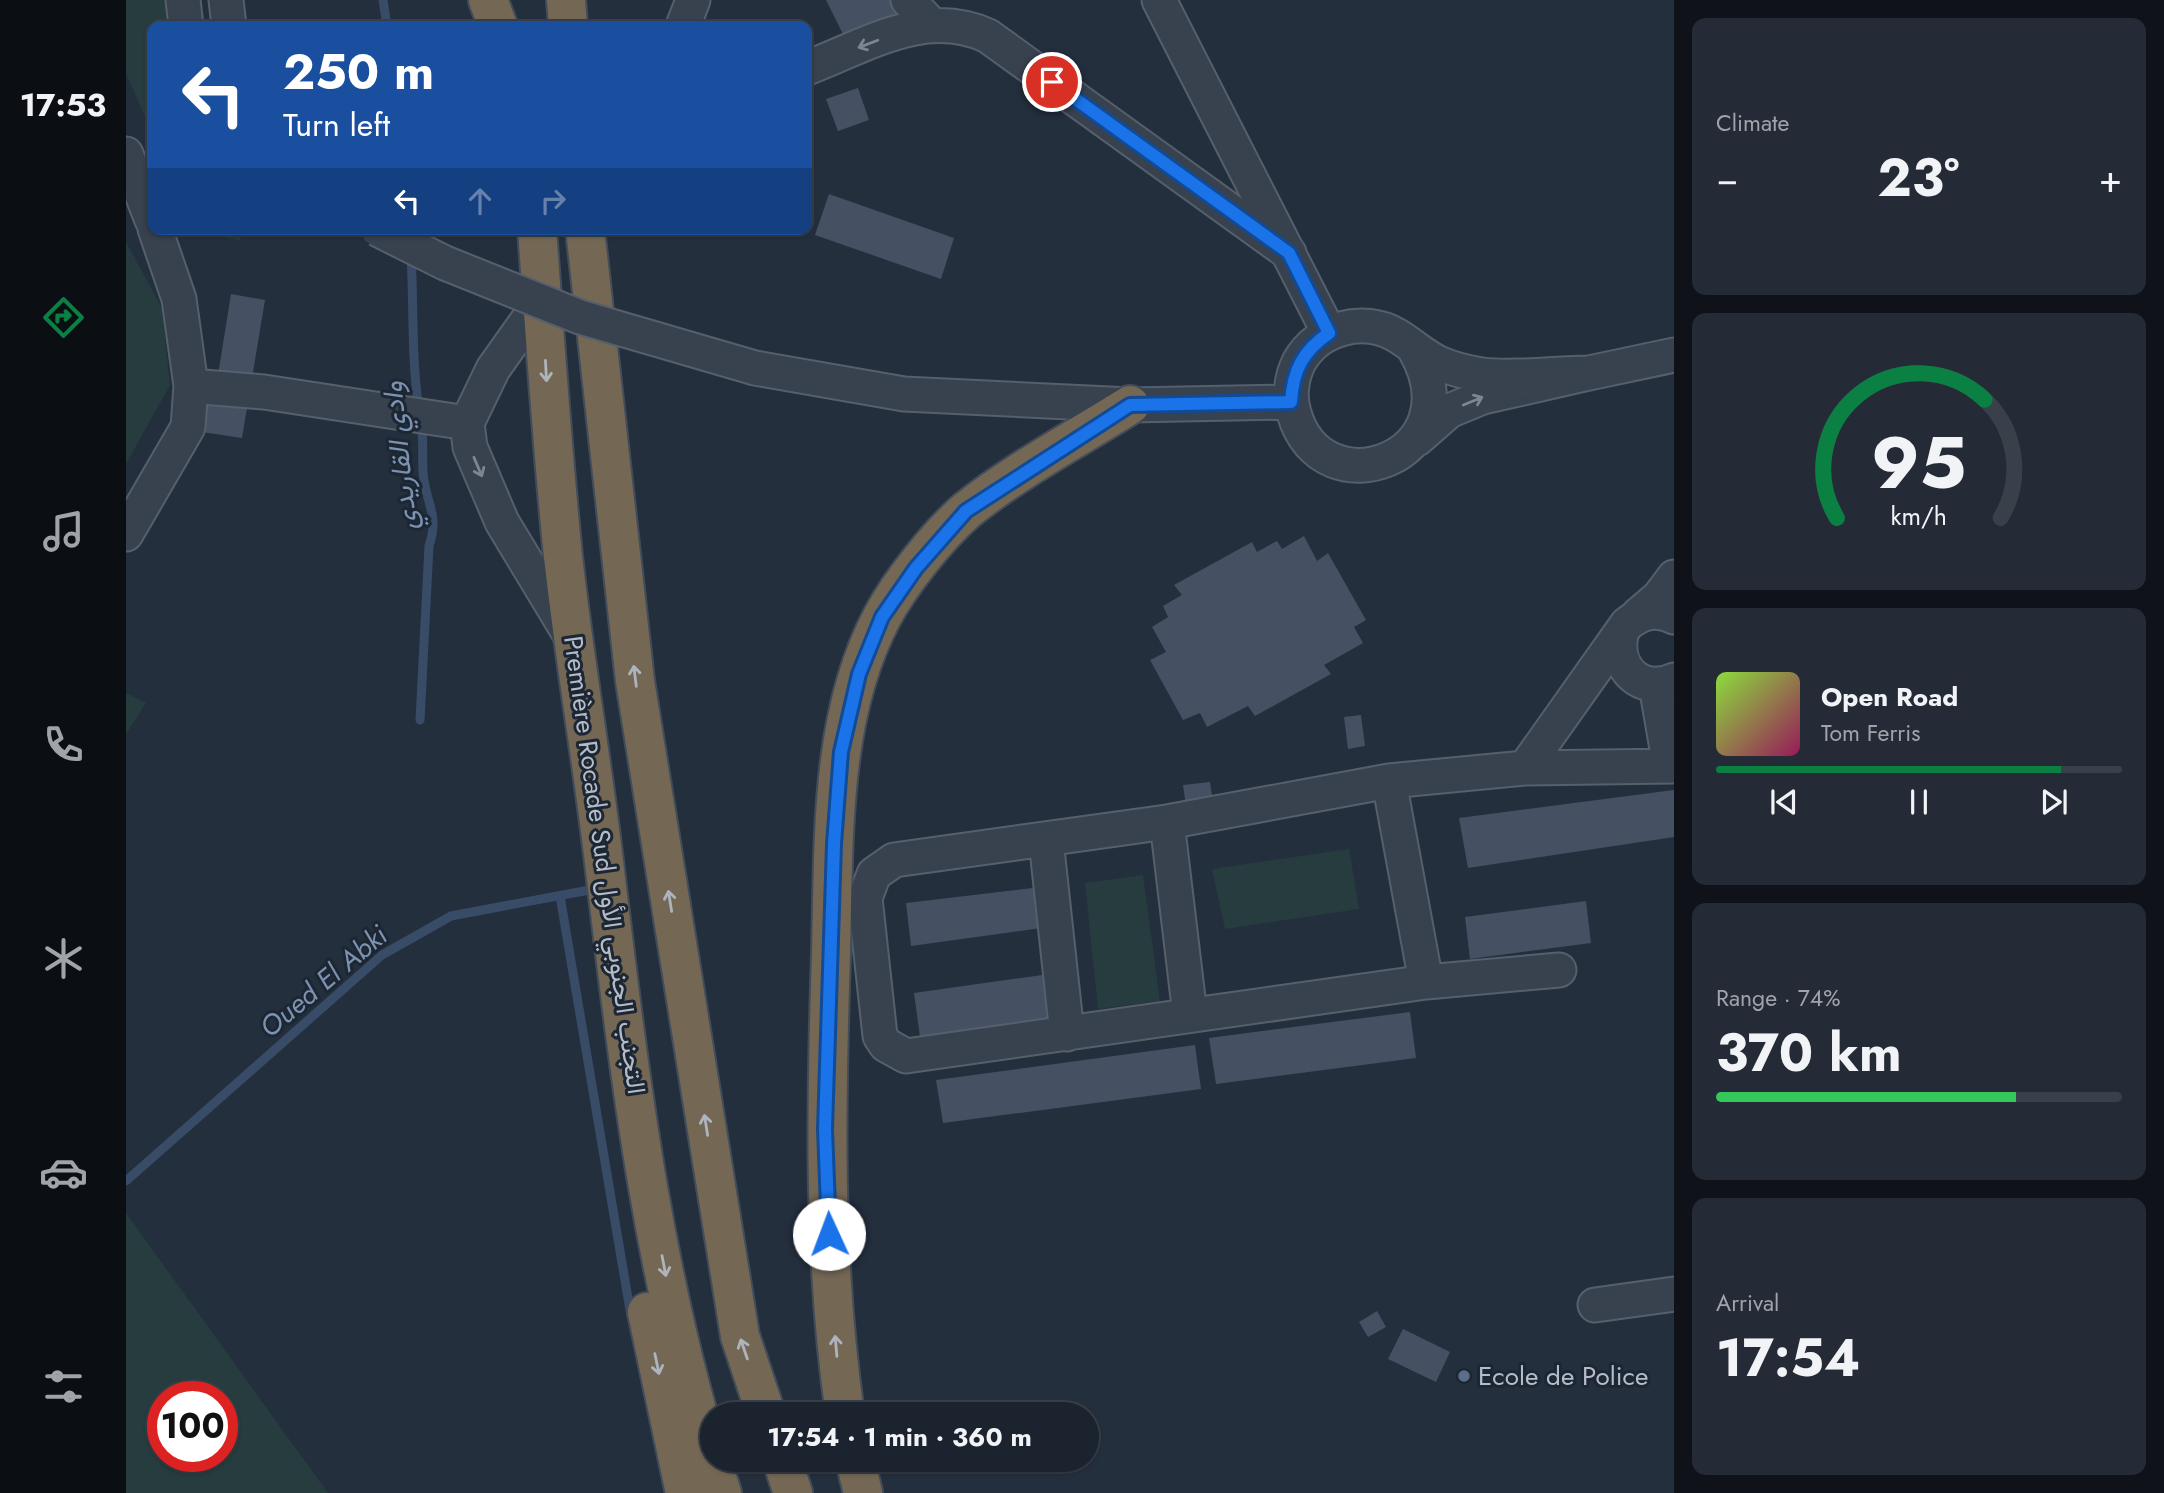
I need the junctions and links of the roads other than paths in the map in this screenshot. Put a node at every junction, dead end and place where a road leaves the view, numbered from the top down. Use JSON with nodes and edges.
{"nodes":[{"id":1,"x":183,"y":0,"type":"edge"},
{"id":2,"x":226,"y":0,"type":"edge"},
{"id":3,"x":488,"y":0,"type":"edge"},
{"id":4,"x":513,"y":0,"type":"edge"},
{"id":5,"x":566,"y":0,"type":"edge"},
{"id":6,"x":693,"y":0,"type":"edge"},
{"id":7,"x":1159,"y":0,"type":"edge"},
{"id":8,"x":919,"y":12,"type":"edge"},
{"id":9,"x":185,"y":21,"type":"edge"},
{"id":10,"x":228,"y":21,"type":"edge"},
{"id":11,"x":496,"y":21,"type":"edge"},
{"id":12,"x":515,"y":21,"type":"edge"},
{"id":13,"x":568,"y":21,"type":"edge"},
{"id":14,"x":685,"y":21,"type":"edge"},
{"id":15,"x":812,"y":66,"type":"edge"},
{"id":16,"x":126,"y":154,"type":"edge"},
{"id":17,"x":147,"y":207,"type":"edge"},
{"id":18,"x":157,"y":235,"type":"edge"},
{"id":19,"x":389,"y":235,"type":"edge"},
{"id":20,"x":537,"y":235,"type":"edge"},
{"id":21,"x":586,"y":235,"type":"edge"},
{"id":22,"x":1289,"y":253,"type":"junction"},
{"id":23,"x":542,"y":300,"type":"junction"},
{"id":24,"x":1329,"y":333,"type":"junction"},
{"id":25,"x":1415,"y":350,"type":"junction"},
{"id":26,"x":1674,"y":355,"type":"edge"},
{"id":27,"x":1589,"y":373,"type":"junction"},
{"id":28,"x":191,"y":386,"type":"junction"},
{"id":29,"x":1291,"y":402,"type":"junction"},
{"id":30,"x":1130,"y":405,"type":"junction"},
{"id":31,"x":467,"y":423,"type":"junction"},
{"id":32,"x":1417,"y":439,"type":"junction"},
{"id":33,"x":126,"y":534,"type":"edge"},
{"id":34,"x":1674,"y":578,"type":"edge"},
{"id":35,"x":1674,"y":617,"type":"edge"},
{"id":36,"x":1629,"y":625,"type":"junction"},
{"id":37,"x":576,"y":644,"type":"junction"},
{"id":38,"x":1665,"y":682,"type":"edge"},
{"id":39,"x":589,"y":737,"type":"junction"},
{"id":40,"x":1672,"y":766,"type":"edge"},
{"id":41,"x":1525,"y":768,"type":"junction"},
{"id":42,"x":1389,"y":781,"type":"junction"},
{"id":43,"x":1167,"y":822,"type":"junction"},
{"id":44,"x":1046,"y":840,"type":"junction"},
{"id":45,"x":1559,"y":970,"type":"dead end"},
{"id":46,"x":1426,"y":982,"type":"junction"},
{"id":47,"x":1190,"y":1015,"type":"junction"},
{"id":48,"x":1066,"y":1034,"type":"junction"},
{"id":49,"x":1674,"y":1294,"type":"edge"},
{"id":50,"x":1595,"y":1305,"type":"dead end"},
{"id":51,"x":762,"y":1402,"type":"edge"},
{"id":52,"x":843,"y":1402,"type":"edge"},
{"id":53,"x":786,"y":1472,"type":"edge"},
{"id":54,"x":858,"y":1472,"type":"edge"},
{"id":55,"x":685,"y":1493,"type":"edge"},
{"id":56,"x":722,"y":1493,"type":"edge"},
{"id":57,"x":793,"y":1493,"type":"edge"},
{"id":58,"x":863,"y":1493,"type":"edge"}],
"edges":[{"from":1,"to":9,"type":"street"},
{"from":2,"to":10,"type":"street"},
{"from":3,"to":11,"type":"highway"},
{"from":4,"to":12,"type":"highway"},
{"from":5,"to":13,"type":"highway"},
{"from":6,"to":14,"type":"street"},
{"from":7,"to":22,"type":"street"},
{"from":8,"to":15,"type":"street","one_way":true},
{"from":8,"to":22,"type":"street"},
{"from":16,"to":17,"type":"street"},
{"from":18,"to":28,"type":"street"},
{"from":19,"to":30,"type":"street","bridge":true},
{"from":20,"to":23,"type":"highway","name":"Première Rocade Sud التجنب الجنوبي الأول"},
{"from":51,"to":21,"type":"highway","one_way":true},
{"from":22,"to":24,"type":"street"},
{"from":23,"to":31,"type":"street"},
{"from":23,"to":37,"type":"highway","name":"Première Rocade Sud التجنب الجنوبي الأول","one_way":true},
{"from":24,"to":25,"type":"street"},
{"from":24,"to":29,"type":"street"},
{"from":25,"to":27,"type":"street"},
{"from":25,"to":32,"type":"street"},
{"from":26,"to":27,"type":"street"},
{"from":32,"to":27,"type":"street","one_way":true},
{"from":28,"to":31,"type":"street"},
{"from":28,"to":33,"type":"street"},
{"from":29,"to":30,"type":"street"},
{"from":29,"to":32,"type":"street"},
{"from":52,"to":30,"type":"highway","one_way":true},
{"from":31,"to":37,"type":"street","one_way":true},
{"from":34,"to":36,"type":"street"},
{"from":35,"to":36,"type":"street"},
{"from":36,"to":38,"type":"street"},
{"from":36,"to":41,"type":"street"},
{"from":37,"to":39,"type":"highway","name":"Première Rocade Sud التجنب الجنوبي الأول"},
{"from":38,"to":40,"type":"street"},
{"from":39,"to":55,"type":"highway","one_way":true},
{"from":39,"to":56,"type":"highway","name":"Première Rocade Sud التجنب الجنوبي الأول","one_way":true},
{"from":40,"to":41,"type":"street"},
{"from":41,"to":42,"type":"street"},
{"from":42,"to":43,"type":"street"},
{"from":42,"to":46,"type":"street"},
{"from":43,"to":44,"type":"street"},
{"from":43,"to":47,"type":"street"},
{"from":44,"to":48,"type":"street"},
{"from":44,"to":48,"type":"street"},
{"from":45,"to":46,"type":"street"},
{"from":46,"to":47,"type":"street"},
{"from":47,"to":48,"type":"street"},
{"from":49,"to":50,"type":"street"},
{"from":53,"to":57,"type":"highway"},
{"from":54,"to":58,"type":"highway"}]}
